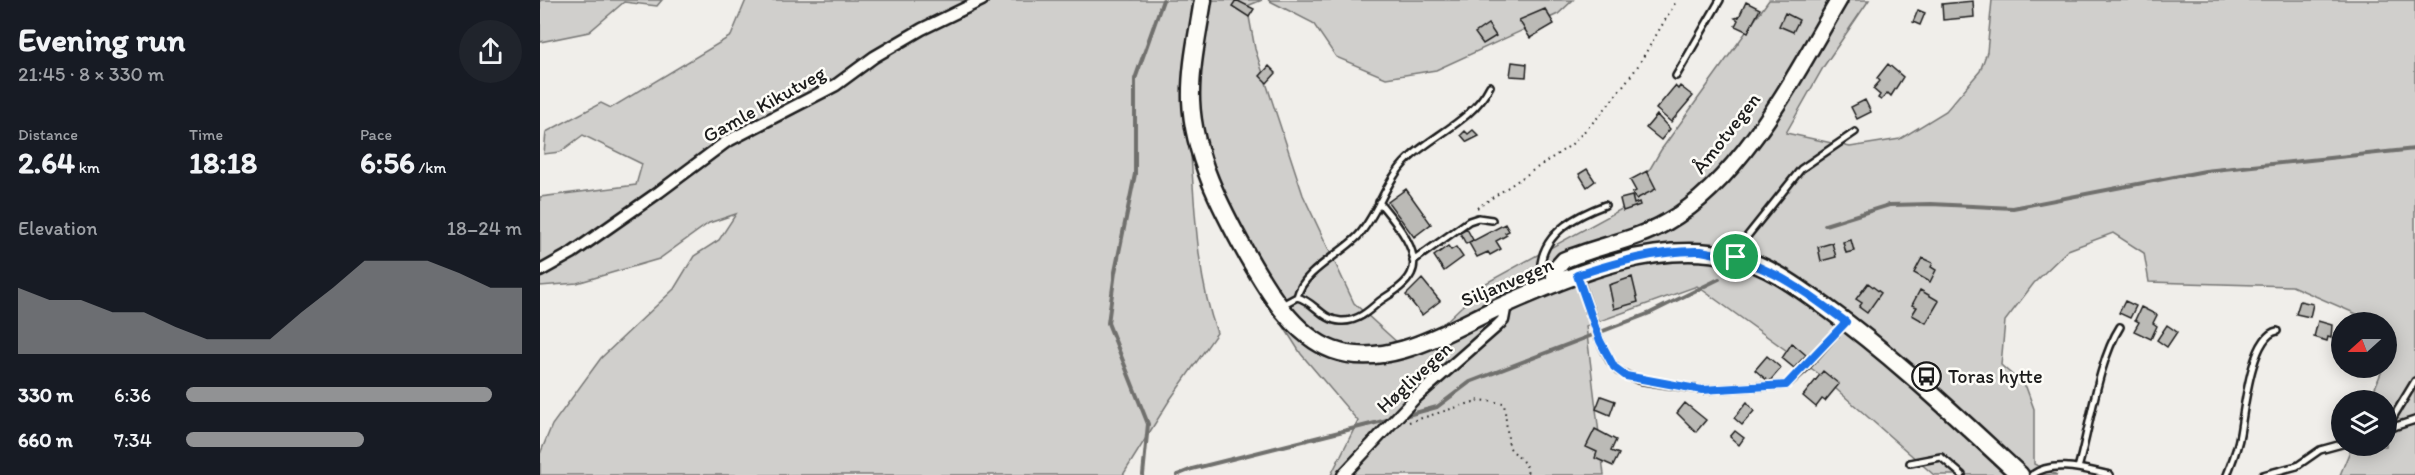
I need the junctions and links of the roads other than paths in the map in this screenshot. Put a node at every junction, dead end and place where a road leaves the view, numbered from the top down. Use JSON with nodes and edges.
{"nodes":[{"id":1,"x":982,"y":0,"type":"edge"},
{"id":2,"x":1203,"y":0,"type":"edge"},
{"id":3,"x":1720,"y":0,"type":"edge"},
{"id":4,"x":1839,"y":0,"type":"edge"},
{"id":5,"x":1676,"y":76,"type":"dead end"},
{"id":6,"x":1490,"y":86,"type":"dead end"},
{"id":7,"x":1855,"y":132,"type":"dead end"},
{"id":8,"x":1379,"y":202,"type":"junction"},
{"id":9,"x":1605,"y":205,"type":"dead end"},
{"id":10,"x":1492,"y":220,"type":"dead end"},
{"id":11,"x":1736,"y":257,"type":"junction"},
{"id":12,"x":1413,"y":261,"type":"junction"},
{"id":13,"x":540,"y":271,"type":"edge"},
{"id":14,"x":1577,"y":275,"type":"junction"},
{"id":15,"x":1554,"y":277,"type":"junction"},
{"id":16,"x":1297,"y":297,"type":"junction"},
{"id":17,"x":1506,"y":304,"type":"junction"},
{"id":18,"x":1280,"y":306,"type":"junction"},
{"id":19,"x":1846,"y":322,"type":"junction"},
{"id":20,"x":2120,"y":327,"type":"dead end"},
{"id":21,"x":2277,"y":331,"type":"dead end"},
{"id":22,"x":2415,"y":381,"type":"edge"},
{"id":23,"x":2397,"y":412,"type":"edge"},
{"id":24,"x":2415,"y":420,"type":"edge"},
{"id":25,"x":2397,"y":426,"type":"edge"},
{"id":26,"x":2331,"y":447,"type":"edge"},
{"id":27,"x":1910,"y":463,"type":"dead end"},
{"id":28,"x":2078,"y":468,"type":"junction"},
{"id":29,"x":1342,"y":475,"type":"edge"},
{"id":30,"x":1962,"y":475,"type":"edge"},
{"id":31,"x":2020,"y":475,"type":"edge"},
{"id":32,"x":2032,"y":475,"type":"edge"},
{"id":33,"x":2110,"y":475,"type":"edge"},
{"id":34,"x":2227,"y":475,"type":"edge"},
{"id":35,"x":2263,"y":475,"type":"edge"}],
"edges":[{"from":1,"to":13,"type":"street","name":"Gamle Kikutveg"},
{"from":2,"to":18,"type":"main road","name":"Siljanvegen"},
{"from":3,"to":5,"type":"lane"},
{"from":4,"to":15,"type":"main road","name":"Åmotvegen"},
{"from":6,"to":8,"type":"lane"},
{"from":7,"to":11,"type":"lane"},
{"from":8,"to":12,"type":"lane"},
{"from":8,"to":16,"type":"lane"},
{"from":9,"to":15,"type":"lane"},
{"from":10,"to":12,"type":"lane"},
{"from":11,"to":14,"type":"main road","name":"Siljanvegen"},
{"from":11,"to":19,"type":"main road","name":"Siljanvegen"},
{"from":12,"to":16,"type":"lane"},
{"from":14,"to":15,"type":"main road","name":"Siljanvegen"},
{"from":14,"to":19,"type":"lane"},
{"from":15,"to":17,"type":"main road","name":"Siljanvegen"},
{"from":16,"to":18,"type":"lane"},
{"from":17,"to":18,"type":"main road","name":"Siljanvegen"},
{"from":17,"to":29,"type":"street","name":"Høglivegen"},
{"from":19,"to":31,"type":"main road","name":"Siljanvegen"},
{"from":20,"to":28,"type":"lane"},
{"from":21,"to":34,"type":"lane"},
{"from":22,"to":23,"type":"lane"},
{"from":24,"to":25,"type":"lane"},
{"from":26,"to":35,"type":"lane"},
{"from":27,"to":30,"type":"lane"},
{"from":28,"to":32,"type":"lane"},
{"from":28,"to":33,"type":"lane"}]}
